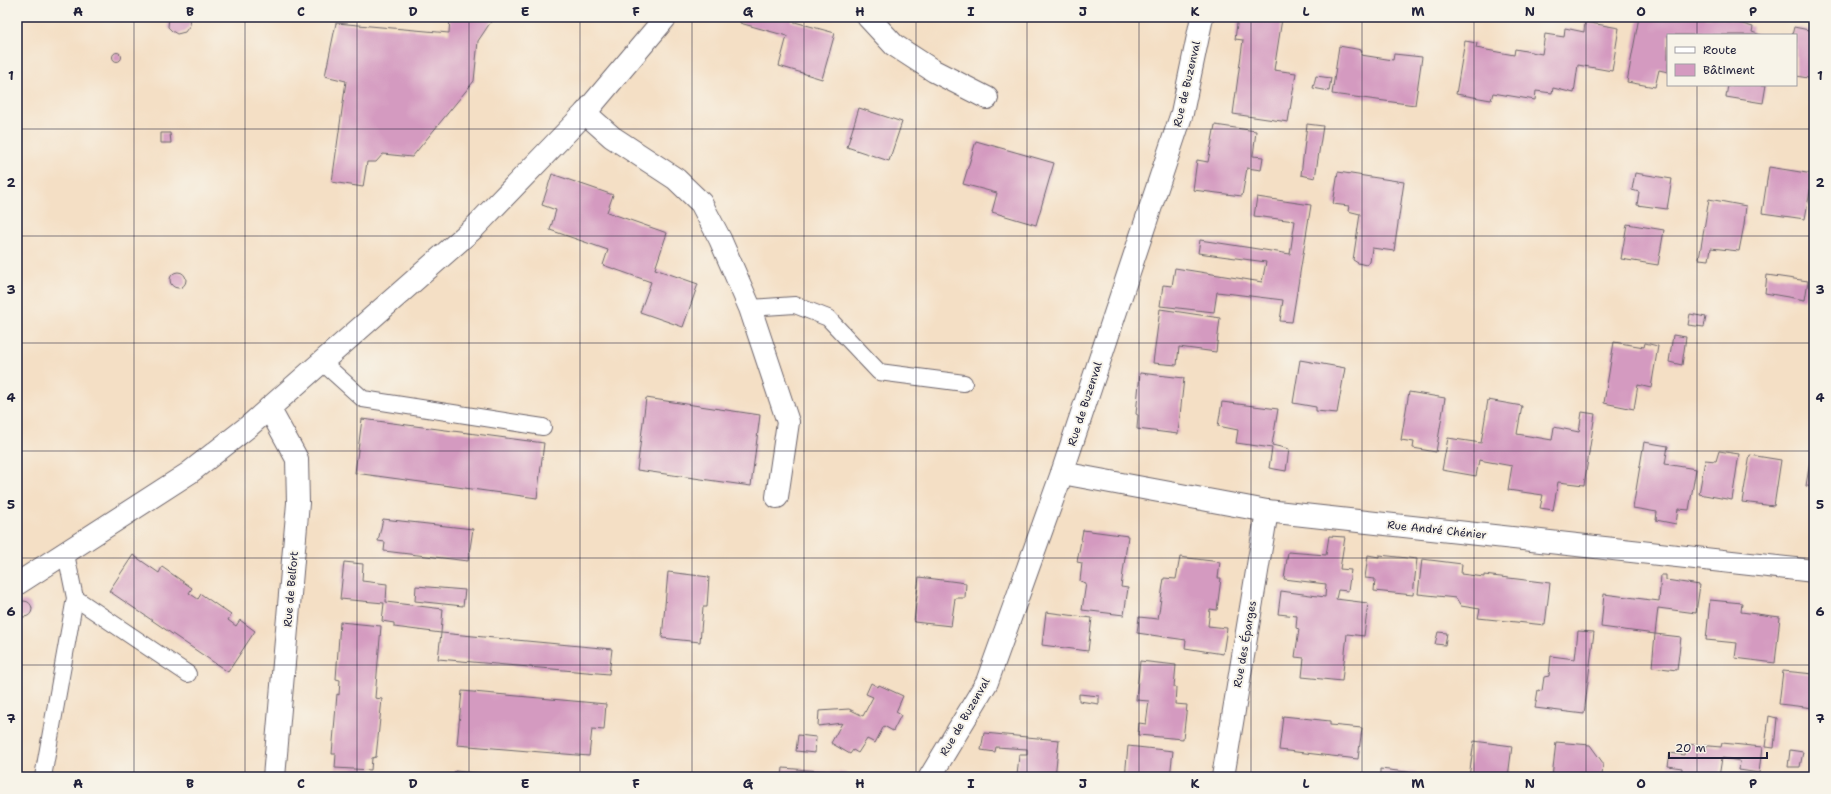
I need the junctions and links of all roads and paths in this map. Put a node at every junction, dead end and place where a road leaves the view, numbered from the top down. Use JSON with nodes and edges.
{"nodes":[{"id":1,"x":666,"y":17,"type":"edge"},
{"id":2,"x":868,"y":17,"type":"edge"},
{"id":3,"x":1202,"y":17,"type":"edge"},
{"id":4,"x":988,"y":98,"type":"dead end"},
{"id":5,"x":585,"y":113,"type":"junction"},
{"id":6,"x":750,"y":308,"type":"junction"},
{"id":7,"x":322,"y":362,"type":"junction"},
{"id":8,"x":964,"y":383,"type":"dead end"},
{"id":9,"x":269,"y":408,"type":"junction"},
{"id":10,"x":543,"y":427,"type":"dead end"},
{"id":11,"x":1062,"y":473,"type":"junction"},
{"id":12,"x":777,"y":497,"type":"dead end"},
{"id":13,"x":1267,"y":511,"type":"junction"},
{"id":14,"x":66,"y":554,"type":"junction"},
{"id":15,"x":1814,"y":570,"type":"edge"},
{"id":16,"x":17,"y":584,"type":"edge"},
{"id":17,"x":75,"y":598,"type":"junction"},
{"id":18,"x":188,"y":674,"type":"dead end"},
{"id":19,"x":43,"y":777,"type":"edge"},
{"id":20,"x":274,"y":777,"type":"edge"},
{"id":21,"x":930,"y":777,"type":"edge"},
{"id":22,"x":1223,"y":777,"type":"edge"}],
"edges":[{"from":1,"to":5,"type":"street"},
{"from":2,"to":4,"type":"street"},
{"from":3,"to":11,"type":"street","name":"Rue de Buzenval"},
{"from":5,"to":6,"type":"street"},
{"from":5,"to":7,"type":"street"},
{"from":6,"to":8,"type":"lane"},
{"from":6,"to":12,"type":"street"},
{"from":7,"to":9,"type":"street"},
{"from":7,"to":10,"type":"lane"},
{"from":9,"to":14,"type":"street"},
{"from":9,"to":20,"type":"street","name":"Rue de Belfort"},
{"from":11,"to":13,"type":"street","name":"Rue André Chénier"},
{"from":11,"to":21,"type":"street","name":"Rue de Buzenval"},
{"from":13,"to":15,"type":"street","name":"Rue André Chénier"},
{"from":13,"to":22,"type":"street","name":"Rue des Éparges"},
{"from":14,"to":16,"type":"street"},
{"from":14,"to":17,"type":"lane"},
{"from":17,"to":18,"type":"lane"},
{"from":17,"to":19,"type":"lane"}]}
